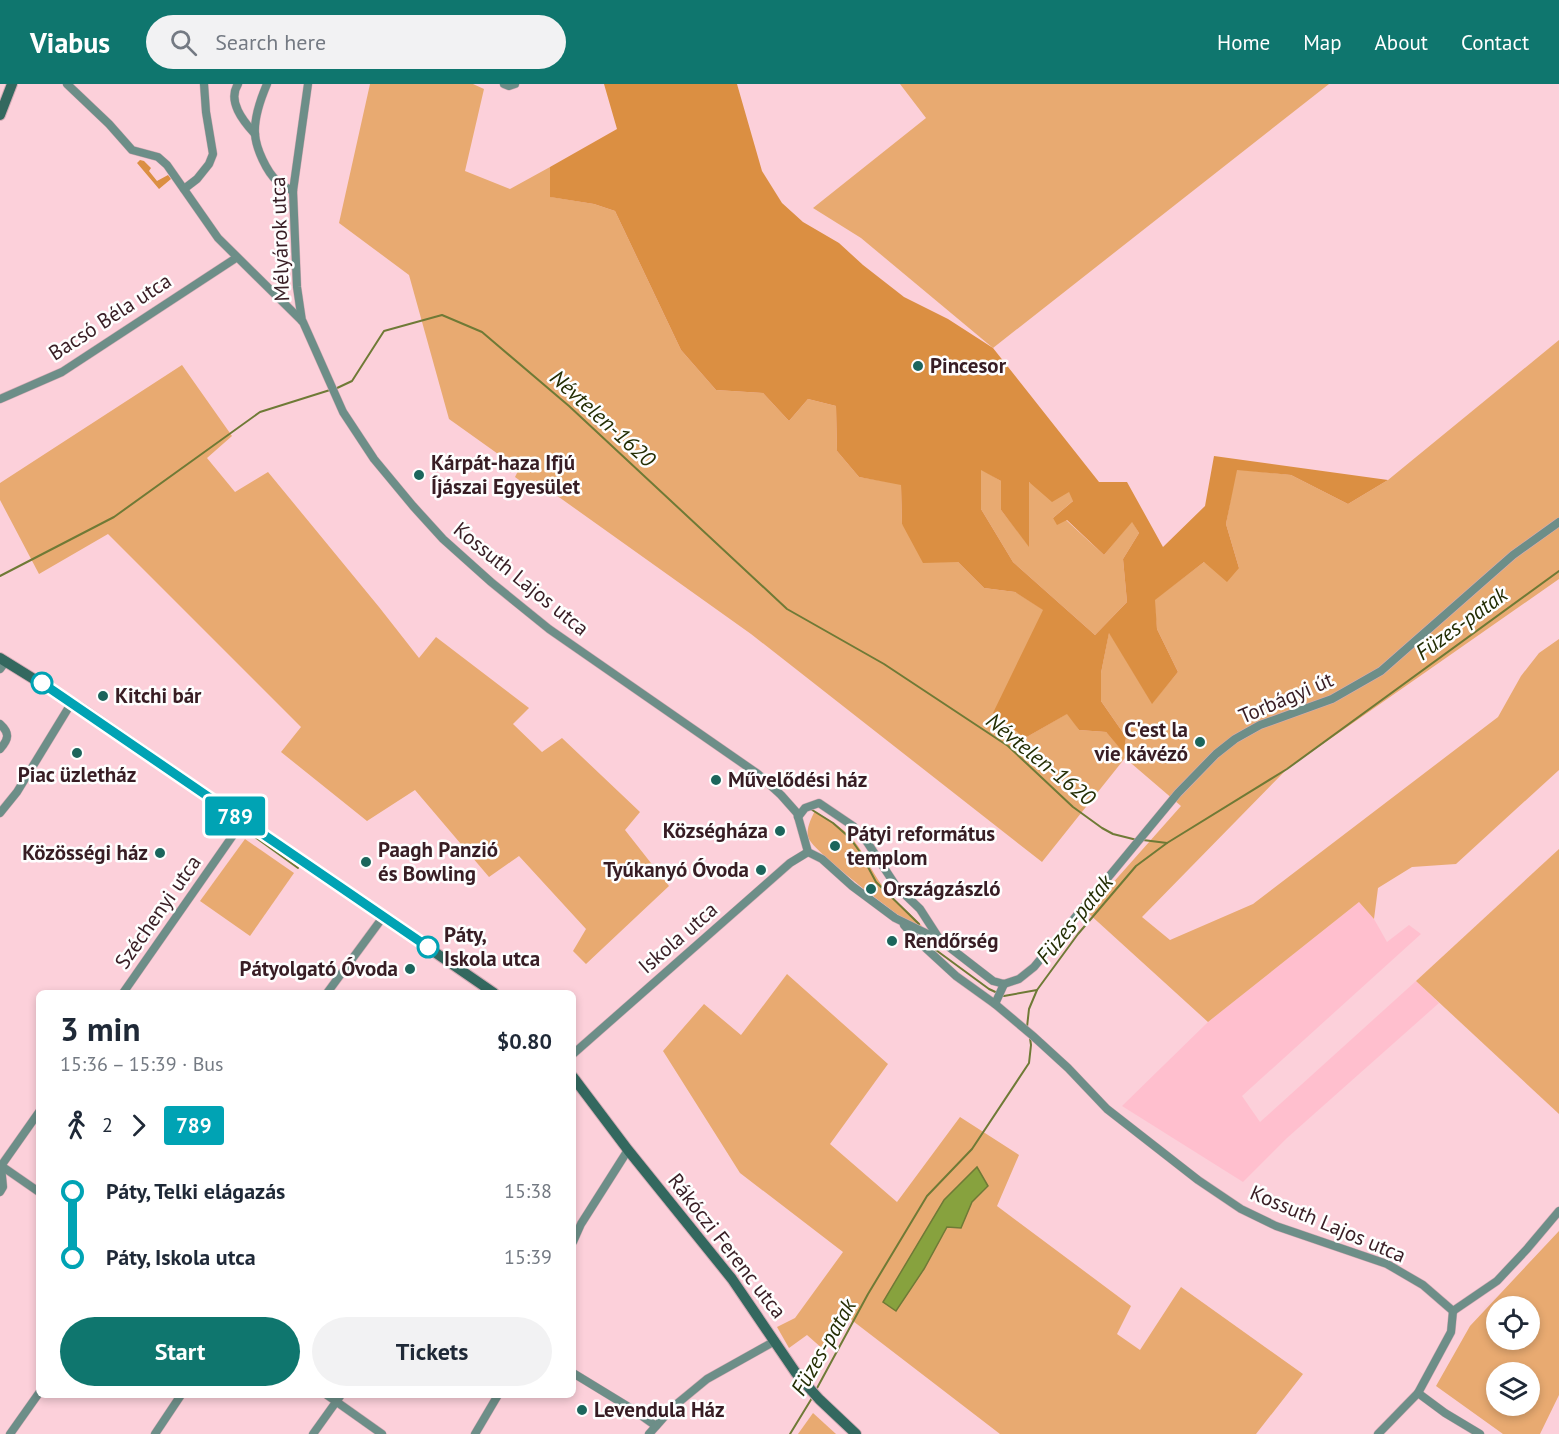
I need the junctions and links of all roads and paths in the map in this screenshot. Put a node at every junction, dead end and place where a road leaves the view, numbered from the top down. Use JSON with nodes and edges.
{"nodes":[{"id":1,"x":12,"y":84,"type":"edge"},
{"id":2,"x":67,"y":84,"type":"edge"},
{"id":3,"x":204,"y":84,"type":"edge"},
{"id":4,"x":238,"y":84,"type":"edge"},
{"id":5,"x":267,"y":84,"type":"edge"},
{"id":6,"x":308,"y":84,"type":"edge"},
{"id":7,"x":504,"y":84,"type":"edge"},
{"id":8,"x":516,"y":84,"type":"edge"},
{"id":9,"x":0,"y":115,"type":"edge"},
{"id":10,"x":255,"y":134,"type":"junction"},
{"id":11,"x":184,"y":189,"type":"junction"},
{"id":12,"x":293,"y":191,"type":"junction"},
{"id":13,"x":236,"y":258,"type":"junction"},
{"id":14,"x":303,"y":322,"type":"junction"},
{"id":15,"x":0,"y":399,"type":"edge"},
{"id":16,"x":1559,"y":522,"type":"edge"},
{"id":17,"x":2,"y":663,"type":"edge"},
{"id":18,"x":72,"y":702,"type":"junction"},
{"id":19,"x":0,"y":724,"type":"edge"},
{"id":20,"x":0,"y":749,"type":"edge"},
{"id":21,"x":0,"y":813,"type":"edge"},
{"id":22,"x":798,"y":817,"type":"junction"},
{"id":23,"x":243,"y":821,"type":"junction"},
{"id":24,"x":808,"y":852,"type":"junction"},
{"id":25,"x":383,"y":917,"type":"junction"},
{"id":26,"x":902,"y":923,"type":"junction"},
{"id":27,"x":940,"y":940,"type":"junction"},
{"id":28,"x":1004,"y":984,"type":"junction"},
{"id":29,"x":125,"y":990,"type":"edge"},
{"id":30,"x":329,"y":990,"type":"edge"},
{"id":31,"x":490,"y":990,"type":"edge"},
{"id":32,"x":995,"y":1004,"type":"junction"},
{"id":33,"x":576,"y":1051,"type":"edge"},
{"id":34,"x":576,"y":1082,"type":"edge"},
{"id":35,"x":36,"y":1116,"type":"edge"},
{"id":36,"x":628,"y":1150,"type":"junction"},
{"id":37,"x":1,"y":1165,"type":"edge"},
{"id":38,"x":36,"y":1190,"type":"edge"},
{"id":39,"x":0,"y":1192,"type":"edge"},
{"id":40,"x":1559,"y":1211,"type":"edge"},
{"id":41,"x":576,"y":1235,"type":"edge"},
{"id":42,"x":1453,"y":1311,"type":"junction"},
{"id":43,"x":775,"y":1341,"type":"junction"},
{"id":44,"x":576,"y":1375,"type":"edge"},
{"id":45,"x":1418,"y":1393,"type":"junction"},
{"id":46,"x":36,"y":1398,"type":"edge"},
{"id":47,"x":179,"y":1398,"type":"edge"},
{"id":48,"x":339,"y":1398,"type":"edge"},
{"id":49,"x":496,"y":1398,"type":"edge"},
{"id":50,"x":656,"y":1426,"type":"junction"},
{"id":51,"x":10,"y":1434,"type":"edge"},
{"id":52,"x":155,"y":1434,"type":"edge"},
{"id":53,"x":313,"y":1434,"type":"edge"},
{"id":54,"x":382,"y":1434,"type":"edge"},
{"id":55,"x":475,"y":1434,"type":"edge"},
{"id":56,"x":650,"y":1434,"type":"edge"},
{"id":57,"x":856,"y":1434,"type":"edge"},
{"id":58,"x":1378,"y":1434,"type":"edge"},
{"id":59,"x":1480,"y":1434,"type":"edge"}],
"edges":[{"from":1,"to":9,"type":"main road"},
{"from":2,"to":11,"type":"street","name":"Kossuth Lajos utca"},
{"from":3,"to":11,"type":"street"},
{"from":4,"to":10,"type":"street"},
{"from":5,"to":10,"type":"street"},
{"from":6,"to":12,"type":"street","name":"Mélyárok utca"},
{"from":7,"to":8,"type":"street"},
{"from":10,"to":12,"type":"street"},
{"from":11,"to":13,"type":"street","name":"Kossuth Lajos utca"},
{"from":12,"to":14,"type":"street","name":"Mélyárok utca"},
{"from":13,"to":14,"type":"street","name":"Kossuth Lajos utca"},
{"from":13,"to":15,"type":"street","name":"Bacsó Béla utca"},
{"from":14,"to":22,"type":"street","name":"Kossuth Lajos utca"},
{"from":16,"to":28,"type":"street","name":"Torbágyi út"},
{"from":17,"to":18,"type":"main road"},
{"from":18,"to":21,"type":"street"},
{"from":18,"to":23,"type":"main road"},
{"from":19,"to":20,"type":"street"},
{"from":22,"to":24,"type":"street","name":"Kossuth Lajos utca"},
{"from":22,"to":27,"type":"street","name":"Kossuth Lajos utca"},
{"from":23,"to":25,"type":"main road"},
{"from":23,"to":29,"type":"street","name":"Széchenyi utca"},
{"from":24,"to":26,"type":"street","name":"Kossuth Lajos utca"},
{"from":24,"to":33,"type":"street","name":"Iskola utca"},
{"from":25,"to":30,"type":"street"},
{"from":25,"to":31,"type":"main road"},
{"from":26,"to":27,"type":"street","name":"Kossuth Lajos utca"},
{"from":26,"to":32,"type":"street","name":"Kossuth Lajos utca"},
{"from":27,"to":28,"type":"street","name":"Kossuth Lajos utca"},
{"from":28,"to":32,"type":"street"},
{"from":32,"to":42,"type":"street","name":"Kossuth Lajos utca"},
{"from":34,"to":36,"type":"main road","name":"Rákóczi Ferenc utca"},
{"from":35,"to":37,"type":"street"},
{"from":36,"to":41,"type":"street"},
{"from":36,"to":43,"type":"main road","name":"Rákóczi Ferenc utca"},
{"from":37,"to":38,"type":"street"},
{"from":37,"to":39,"type":"street"},
{"from":40,"to":42,"type":"street"},
{"from":42,"to":45,"type":"street"},
{"from":43,"to":50,"type":"street"},
{"from":43,"to":57,"type":"main road","name":"Rákóczi Ferenc utca"},
{"from":44,"to":50,"type":"street"},
{"from":45,"to":58,"type":"street"},
{"from":45,"to":59,"type":"street"},
{"from":46,"to":51,"type":"street"},
{"from":47,"to":52,"type":"street"},
{"from":48,"to":53,"type":"street"},
{"from":48,"to":54,"type":"street"},
{"from":49,"to":55,"type":"street"},
{"from":50,"to":56,"type":"street"}]}
